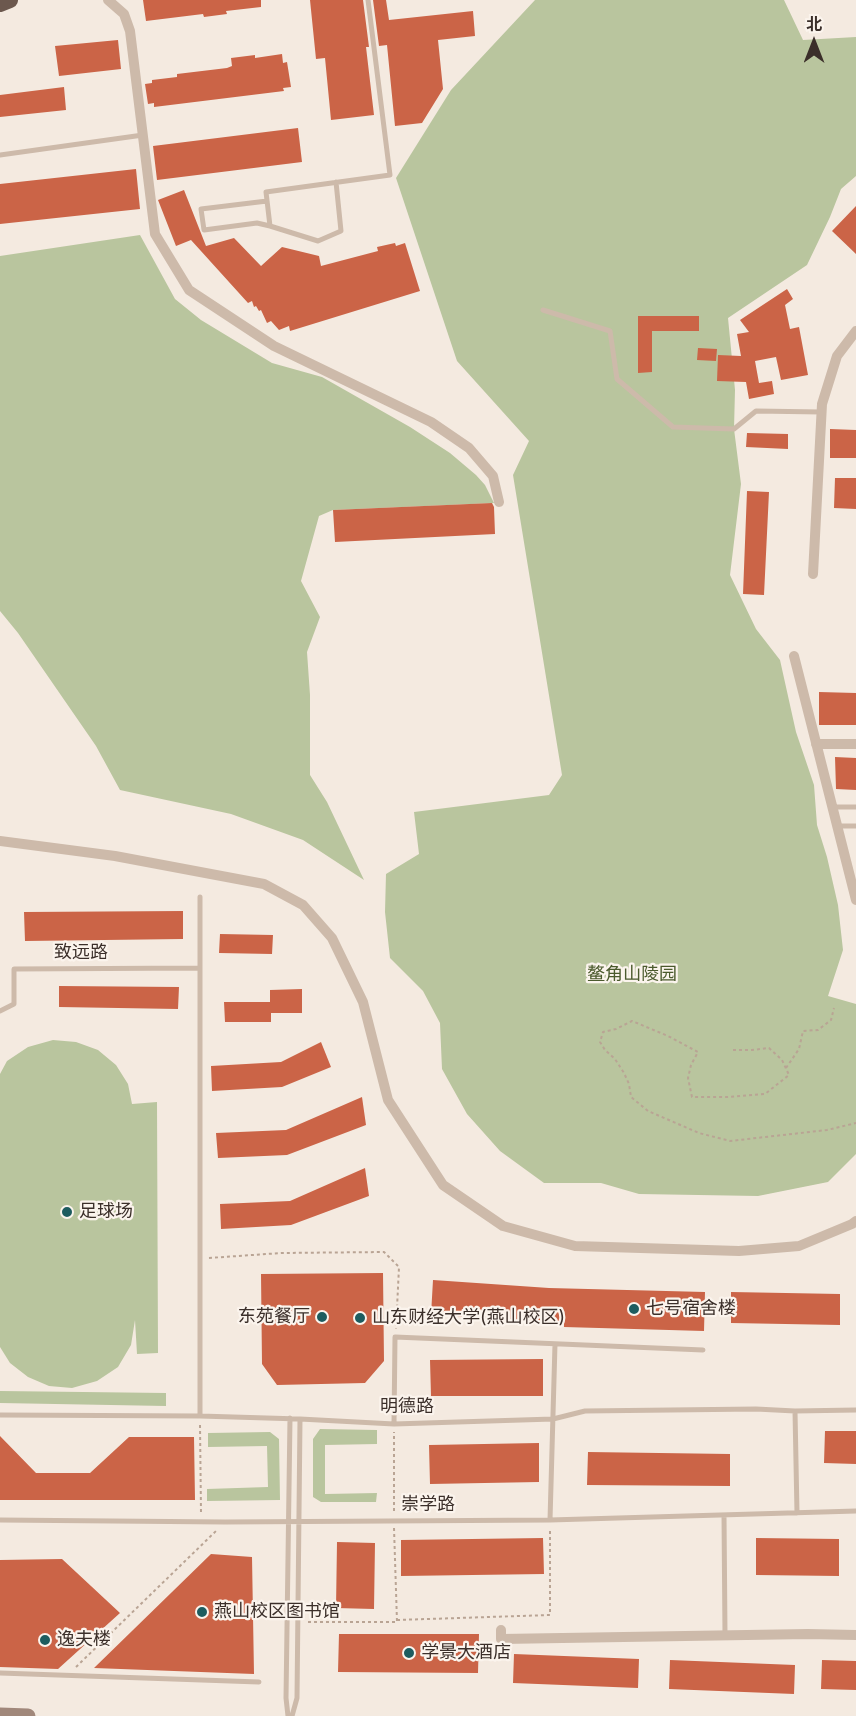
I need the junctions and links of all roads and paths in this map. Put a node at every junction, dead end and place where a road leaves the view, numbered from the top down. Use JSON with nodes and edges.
{"nodes":[{"id":1,"x":10,"y":0,"type":"edge"},
{"id":2,"x":108,"y":0,"type":"edge"},
{"id":3,"x":368,"y":0,"type":"edge"},
{"id":4,"x":0,"y":4,"type":"edge"},
{"id":5,"x":143,"y":135,"type":"junction"},
{"id":6,"x":0,"y":155,"type":"edge"},
{"id":7,"x":336,"y":182,"type":"junction"},
{"id":8,"x":267,"y":201,"type":"junction"},
{"id":9,"x":270,"y":226,"type":"junction"},
{"id":10,"x":543,"y":310,"type":"dead end"},
{"id":11,"x":856,"y":331,"type":"edge"},
{"id":12,"x":821,"y":412,"type":"junction"},
{"id":13,"x":499,"y":502,"type":"dead end"},
{"id":14,"x":813,"y":574,"type":"dead end"},
{"id":15,"x":794,"y":656,"type":"dead end"},
{"id":16,"x":816,"y":744,"type":"junction"},
{"id":17,"x":856,"y":744,"type":"edge"},
{"id":18,"x":832,"y":807,"type":"junction"},
{"id":19,"x":856,"y":807,"type":"edge"},
{"id":20,"x":837,"y":826,"type":"junction"},
{"id":21,"x":856,"y":826,"type":"edge"},
{"id":22,"x":0,"y":841,"type":"edge"},
{"id":23,"x":200,"y":897,"type":"dead end"},
{"id":24,"x":856,"y":900,"type":"edge"},
{"id":25,"x":199,"y":968,"type":"junction"},
{"id":26,"x":834,"y":1008,"type":"dead end"},
{"id":27,"x":0,"y":1011,"type":"edge"},
{"id":28,"x":734,"y":1050,"type":"dead end"},
{"id":29,"x":786,"y":1068,"type":"junction"},
{"id":30,"x":856,"y":1123,"type":"edge"},
{"id":31,"x":856,"y":1221,"type":"edge"},
{"id":32,"x":200,"y":1259,"type":"junction"},
{"id":33,"x":395,"y":1337,"type":"junction"},
{"id":34,"x":555,"y":1344,"type":"junction"},
{"id":35,"x":703,"y":1350,"type":"dead end"},
{"id":36,"x":856,"y":1410,"type":"edge"},
{"id":37,"x":795,"y":1411,"type":"junction"},
{"id":38,"x":0,"y":1415,"type":"edge"},
{"id":39,"x":200,"y":1416,"type":"junction"},
{"id":40,"x":290,"y":1418,"type":"junction"},
{"id":41,"x":300,"y":1419,"type":"junction"},
{"id":42,"x":553,"y":1419,"type":"junction"},
{"id":43,"x":394,"y":1424,"type":"junction"},
{"id":44,"x":856,"y":1511,"type":"edge"},
{"id":45,"x":798,"y":1513,"type":"junction"},
{"id":46,"x":724,"y":1515,"type":"junction"},
{"id":47,"x":0,"y":1520,"type":"edge"},
{"id":48,"x":550,"y":1520,"type":"junction"},
{"id":49,"x":201,"y":1521,"type":"junction"},
{"id":50,"x":288,"y":1521,"type":"junction"},
{"id":51,"x":299,"y":1521,"type":"junction"},
{"id":52,"x":394,"y":1521,"type":"junction"},
{"id":53,"x":225,"y":1522,"type":"junction"},
{"id":54,"x":397,"y":1620,"type":"junction"},
{"id":55,"x":299,"y":1622,"type":"junction"},
{"id":56,"x":501,"y":1630,"type":"dead end"},
{"id":57,"x":725,"y":1635,"type":"junction"},
{"id":58,"x":856,"y":1635,"type":"edge"},
{"id":59,"x":0,"y":1673,"type":"edge"},
{"id":60,"x":68,"y":1676,"type":"junction"},
{"id":61,"x":259,"y":1682,"type":"dead end"},
{"id":62,"x":0,"y":1715,"type":"edge"},
{"id":63,"x":28,"y":1716,"type":"edge"},
{"id":64,"x":290,"y":1716,"type":"edge"}],
"edges":[{"from":1,"to":4,"type":"highway"},
{"from":2,"to":5,"type":"street"},
{"from":3,"to":7,"type":"lane"},
{"from":5,"to":6,"type":"lane"},
{"from":5,"to":13,"type":"street"},
{"from":7,"to":8,"type":"lane"},
{"from":7,"to":9,"type":"lane"},
{"from":8,"to":9,"type":"lane"},
{"from":8,"to":9,"type":"lane"},
{"from":10,"to":12,"type":"lane"},
{"from":11,"to":12,"type":"street"},
{"from":12,"to":14,"type":"street"},
{"from":15,"to":16,"type":"street"},
{"from":16,"to":17,"type":"street"},
{"from":16,"to":18,"type":"street"},
{"from":18,"to":19,"type":"lane"},
{"from":18,"to":20,"type":"street"},
{"from":20,"to":21,"type":"lane"},
{"from":20,"to":24,"type":"street"},
{"from":22,"to":31,"type":"street"},
{"from":23,"to":25,"type":"lane"},
{"from":25,"to":27,"type":"lane","name":"致远路"},
{"from":25,"to":32,"type":"lane"},
{"from":26,"to":29,"type":"path"},
{"from":28,"to":29,"type":"path"},
{"from":29,"to":30,"type":"path"},
{"from":32,"to":33,"type":"path"},
{"from":32,"to":39,"type":"lane"},
{"from":33,"to":34,"type":"lane"},
{"from":33,"to":43,"type":"lane"},
{"from":34,"to":35,"type":"lane"},
{"from":34,"to":42,"type":"lane"},
{"from":36,"to":37,"type":"lane","name":"明德路"},
{"from":37,"to":42,"type":"lane","name":"明德路"},
{"from":37,"to":45,"type":"lane"},
{"from":38,"to":39,"type":"lane","name":"明德路"},
{"from":39,"to":40,"type":"lane","name":"明德路"},
{"from":39,"to":49,"type":"path"},
{"from":40,"to":41,"type":"lane","name":"明德路"},
{"from":40,"to":50,"type":"lane"},
{"from":41,"to":43,"type":"lane","name":"明德路"},
{"from":41,"to":51,"type":"lane"},
{"from":42,"to":43,"type":"lane","name":"明德路"},
{"from":42,"to":48,"type":"lane"},
{"from":43,"to":52,"type":"path"},
{"from":44,"to":45,"type":"lane","name":"崇学路"},
{"from":45,"to":46,"type":"lane","name":"崇学路"},
{"from":46,"to":48,"type":"lane","name":"崇学路"},
{"from":46,"to":57,"type":"lane"},
{"from":47,"to":49,"type":"lane","name":"崇学路"},
{"from":48,"to":52,"type":"lane","name":"崇学路"},
{"from":48,"to":54,"type":"path"},
{"from":49,"to":53,"type":"lane","name":"崇学路"},
{"from":50,"to":51,"type":"lane","name":"崇学路"},
{"from":50,"to":53,"type":"lane","name":"崇学路"},
{"from":50,"to":64,"type":"lane"},
{"from":51,"to":52,"type":"lane","name":"崇学路"},
{"from":51,"to":55,"type":"lane"},
{"from":52,"to":54,"type":"path"},
{"from":53,"to":60,"type":"path"},
{"from":54,"to":55,"type":"path"},
{"from":55,"to":64,"type":"lane"},
{"from":56,"to":57,"type":"street"},
{"from":57,"to":58,"type":"street"},
{"from":59,"to":60,"type":"lane"},
{"from":60,"to":61,"type":"lane"},
{"from":62,"to":63,"type":"main road"}]}
